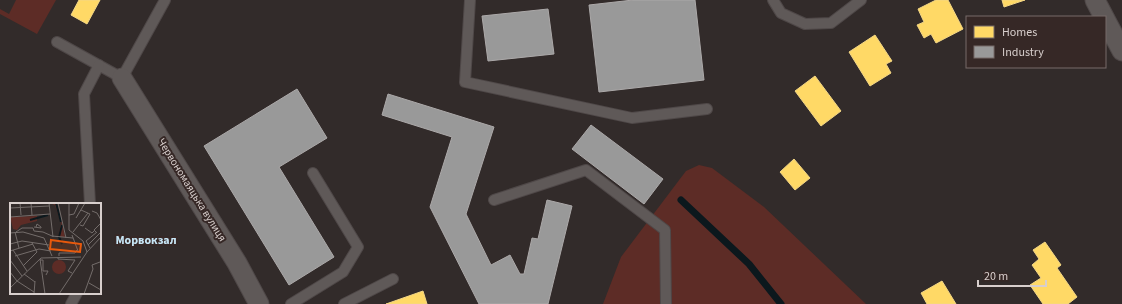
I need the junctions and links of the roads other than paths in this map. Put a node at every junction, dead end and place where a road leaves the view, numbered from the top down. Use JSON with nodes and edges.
{"nodes":[{"id":1,"x":165,"y":0,"type":"edge"},
{"id":2,"x":470,"y":0,"type":"edge"},
{"id":3,"x":773,"y":0,"type":"edge"},
{"id":4,"x":861,"y":0,"type":"edge"},
{"id":5,"x":1095,"y":0,"type":"edge"},
{"id":6,"x":1104,"y":16,"type":"edge"},
{"id":7,"x":1106,"y":20,"type":"edge"},
{"id":8,"x":57,"y":42,"type":"dead end"},
{"id":9,"x":1122,"y":51,"type":"edge"},
{"id":10,"x":99,"y":65,"type":"junction"},
{"id":11,"x":122,"y":78,"type":"junction"},
{"id":12,"x":707,"y":110,"type":"dead end"},
{"id":13,"x":313,"y":173,"type":"dead end"},
{"id":14,"x":494,"y":200,"type":"dead end"},
{"id":15,"x":90,"y":203,"type":"edge"},
{"id":16,"x":393,"y":279,"type":"dead end"},
{"id":17,"x":76,"y":294,"type":"edge"},
{"id":18,"x":71,"y":304,"type":"edge"},
{"id":19,"x":259,"y":304,"type":"edge"},
{"id":20,"x":291,"y":304,"type":"edge"},
{"id":21,"x":344,"y":304,"type":"edge"},
{"id":22,"x":666,"y":304,"type":"edge"}],
"edges":[{"from":1,"to":11,"type":"lane"},
{"from":2,"to":12,"type":"lane"},
{"from":3,"to":4,"type":"lane"},
{"from":5,"to":6,"type":"street"},
{"from":7,"to":9,"type":"street"},
{"from":8,"to":10,"type":"lane"},
{"from":10,"to":11,"type":"lane"},
{"from":10,"to":15,"type":"lane"},
{"from":11,"to":19,"type":"street","name":"Червономаяцька вулиця"},
{"from":13,"to":20,"type":"lane"},
{"from":14,"to":22,"type":"lane"},
{"from":16,"to":21,"type":"lane"},
{"from":17,"to":18,"type":"lane"}]}
